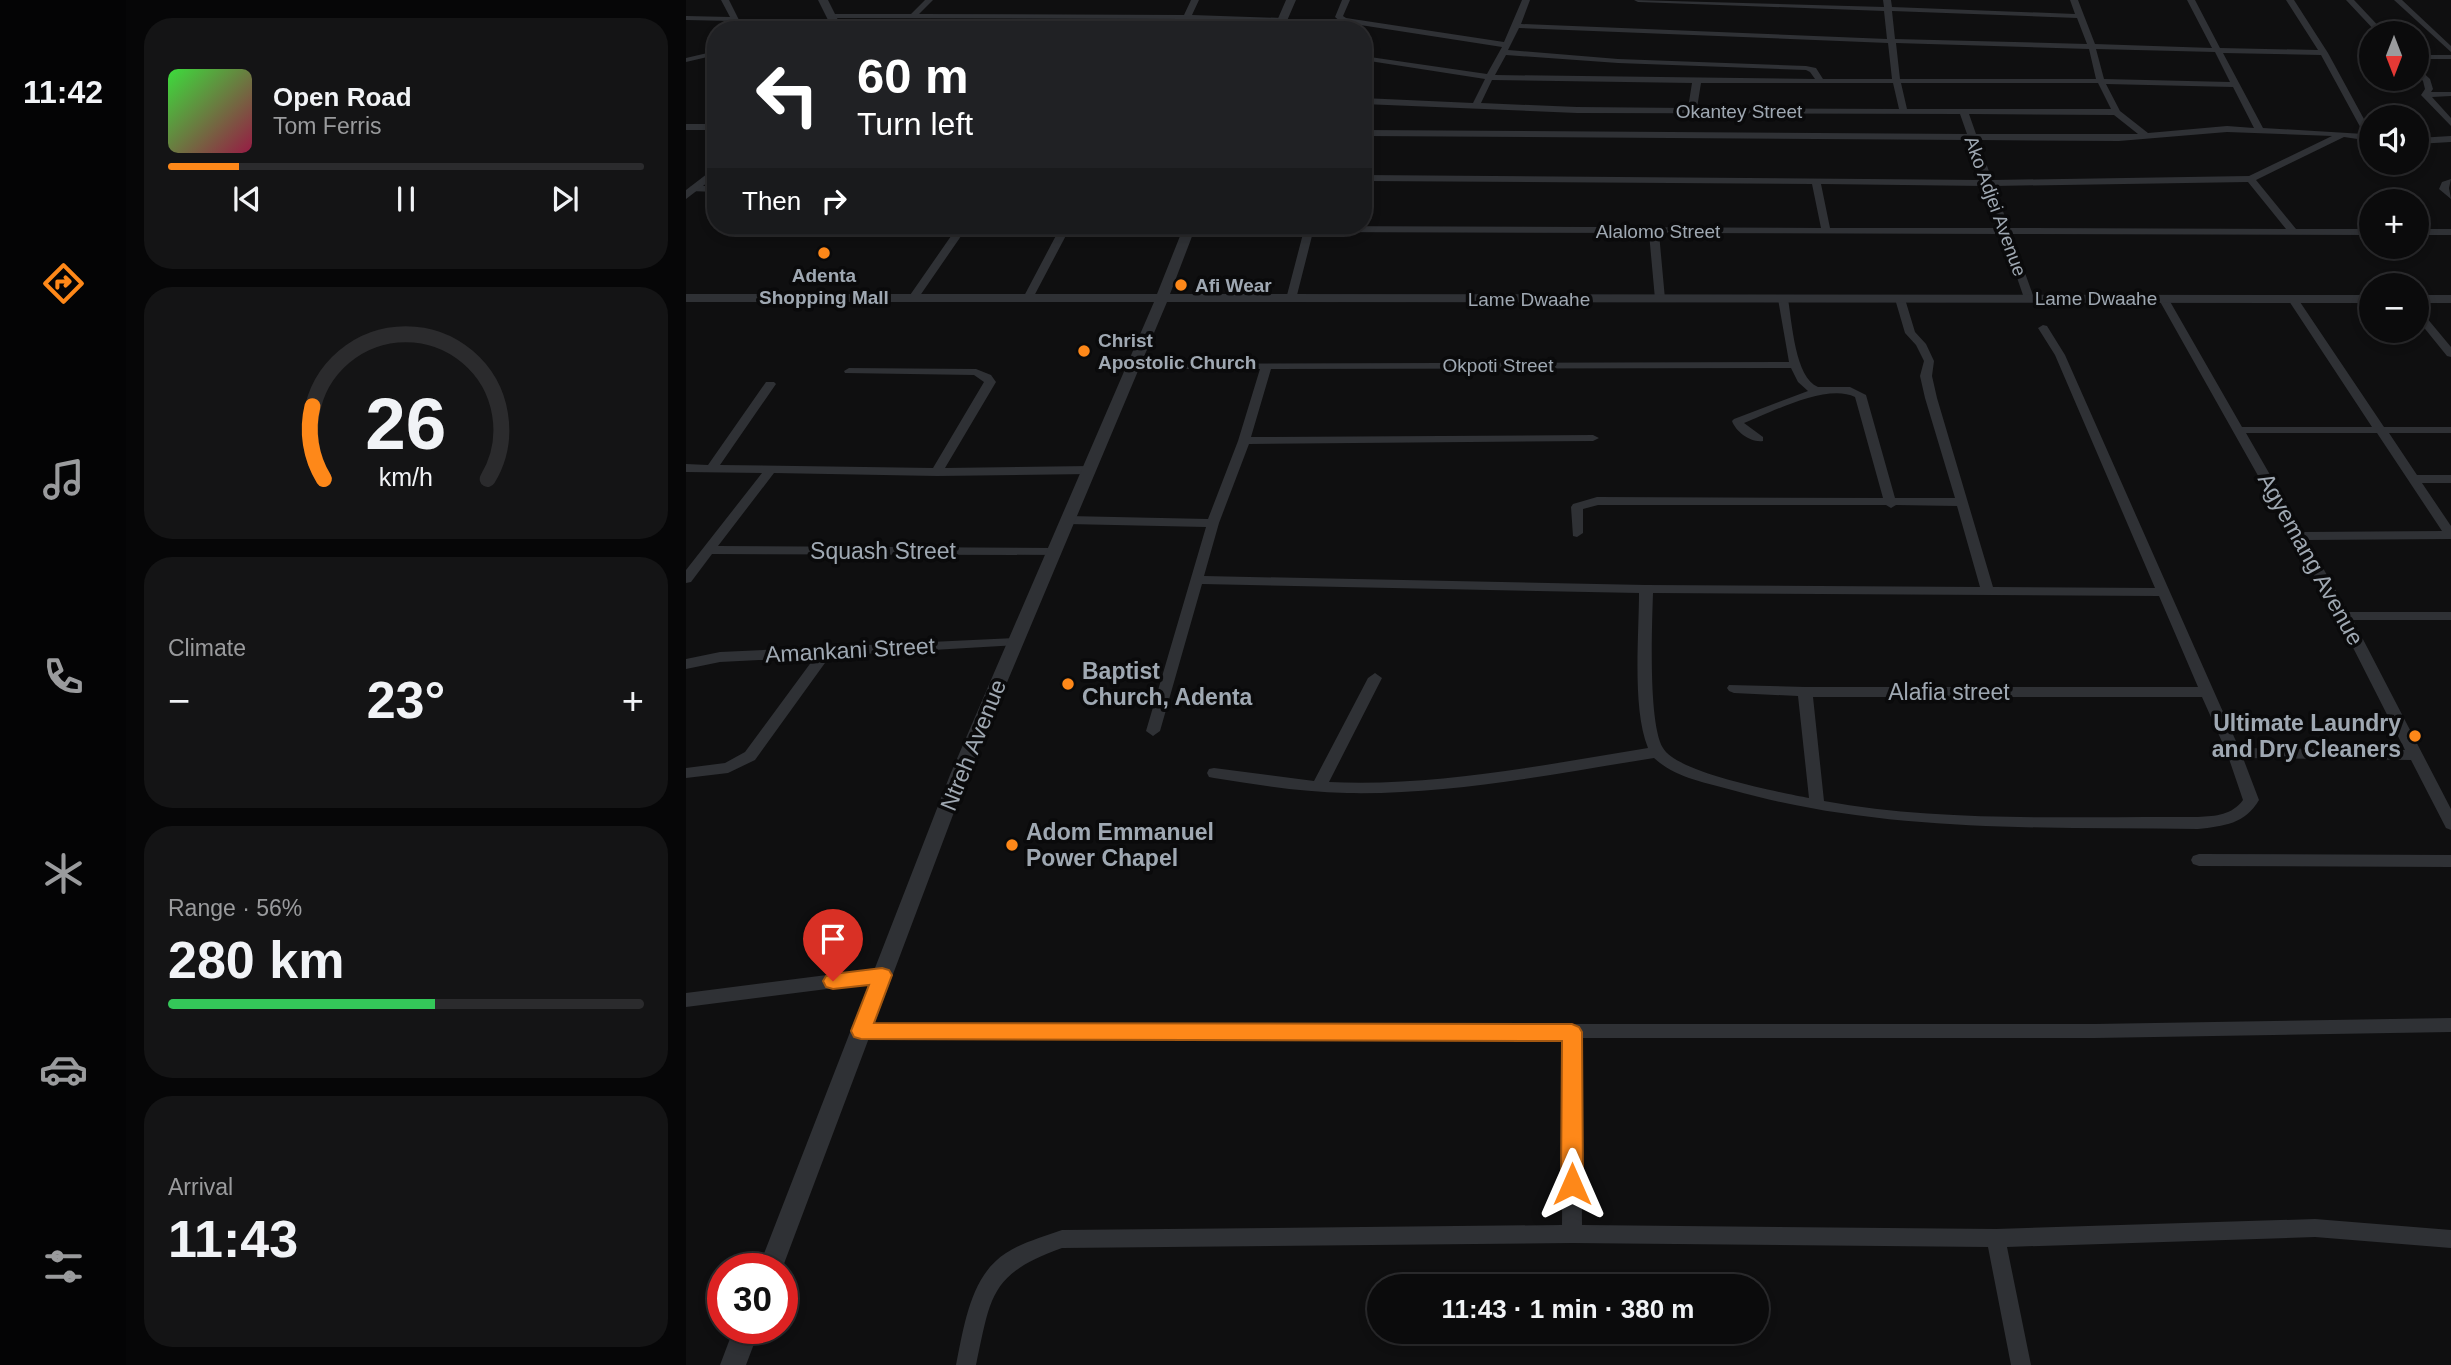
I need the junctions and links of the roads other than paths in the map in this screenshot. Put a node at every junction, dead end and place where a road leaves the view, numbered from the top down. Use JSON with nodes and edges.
{"nodes":[{"id":1,"x":725,"y":0,"type":"edge"},
{"id":2,"x":823,"y":0,"type":"edge"},
{"id":3,"x":929,"y":0,"type":"edge"},
{"id":4,"x":1195,"y":0,"type":"edge"},
{"id":5,"x":1291,"y":0,"type":"edge"},
{"id":6,"x":1346,"y":0,"type":"edge"},
{"id":7,"x":1526,"y":0,"type":"edge"},
{"id":8,"x":1638,"y":0,"type":"edge"},
{"id":9,"x":1887,"y":0,"type":"edge"},
{"id":10,"x":2074,"y":0,"type":"edge"},
{"id":11,"x":2191,"y":0,"type":"edge"},
{"id":12,"x":2290,"y":0,"type":"edge"},
{"id":13,"x":2350,"y":0,"type":"edge"},
{"id":14,"x":2398,"y":0,"type":"edge"},
{"id":15,"x":1888,"y":10,"type":"junction"},
{"id":16,"x":832,"y":16,"type":"junction"},
{"id":17,"x":913,"y":16,"type":"junction"},
{"id":18,"x":2080,"y":16,"type":"junction"},
{"id":19,"x":1087,"y":17,"type":"junction"},
{"id":20,"x":1184,"y":17,"type":"junction"},
{"id":21,"x":686,"y":18,"type":"edge"},
{"id":22,"x":735,"y":19,"type":"joint"},
{"id":23,"x":834,"y":21,"type":"edge"},
{"id":24,"x":1085,"y":21,"type":"edge"},
{"id":25,"x":1181,"y":21,"type":"edge"},
{"id":26,"x":1232,"y":21,"type":"edge"},
{"id":27,"x":1282,"y":21,"type":"edge"},
{"id":28,"x":1350,"y":21,"type":"edge"},
{"id":29,"x":2370,"y":21,"type":"edge"},
{"id":30,"x":1372,"y":25,"type":"edge"},
{"id":31,"x":1518,"y":26,"type":"junction"},
{"id":32,"x":1891,"y":41,"type":"junction"},
{"id":33,"x":2092,"y":47,"type":"junction"},
{"id":34,"x":1504,"y":48,"type":"junction"},
{"id":35,"x":686,"y":50,"type":"edge"},
{"id":36,"x":2215,"y":50,"type":"junction"},
{"id":37,"x":2451,"y":50,"type":"edge"},
{"id":38,"x":707,"y":52,"type":"edge"},
{"id":39,"x":2324,"y":53,"type":"junction"},
{"id":40,"x":707,"y":55,"type":"edge"},
{"id":41,"x":2429,"y":57,"type":"edge"},
{"id":42,"x":2451,"y":57,"type":"edge"},
{"id":43,"x":1372,"y":59,"type":"edge"},
{"id":44,"x":686,"y":60,"type":"edge"},
{"id":45,"x":1488,"y":77,"type":"junction"},
{"id":46,"x":1820,"y":80,"type":"junction"},
{"id":47,"x":1896,"y":80,"type":"junction"},
{"id":48,"x":1697,"y":81,"type":"junction"},
{"id":49,"x":2101,"y":81,"type":"junction"},
{"id":50,"x":2236,"y":85,"type":"junction"},
{"id":51,"x":2428,"y":91,"type":"edge"},
{"id":52,"x":2451,"y":94,"type":"edge"},
{"id":53,"x":2425,"y":95,"type":"junction"},
{"id":54,"x":1372,"y":101,"type":"edge"},
{"id":55,"x":1475,"y":107,"type":"junction"},
{"id":56,"x":1692,"y":111,"type":"junction"},
{"id":57,"x":1904,"y":112,"type":"junction"},
{"id":58,"x":2116,"y":112,"type":"junction"},
{"id":59,"x":1964,"y":113,"type":"junction"},
{"id":60,"x":2359,"y":118,"type":"edge"},
{"id":61,"x":2451,"y":123,"type":"edge"},
{"id":62,"x":686,"y":127,"type":"edge"},
{"id":63,"x":707,"y":127,"type":"edge"},
{"id":64,"x":2259,"y":129,"type":"junction"},
{"id":65,"x":1372,"y":133,"type":"edge"},
{"id":66,"x":2343,"y":134,"type":"junction"},
{"id":67,"x":2359,"y":136,"type":"edge"},
{"id":68,"x":2148,"y":137,"type":"junction"},
{"id":69,"x":1971,"y":138,"type":"junction"},
{"id":70,"x":2451,"y":139,"type":"edge"},
{"id":71,"x":2429,"y":140,"type":"edge"},
{"id":72,"x":707,"y":178,"type":"edge"},
{"id":73,"x":1372,"y":178,"type":"edge"},
{"id":74,"x":2251,"y":179,"type":"junction"},
{"id":75,"x":1816,"y":181,"type":"junction"},
{"id":76,"x":1989,"y":183,"type":"junction"},
{"id":77,"x":2451,"y":183,"type":"edge"},
{"id":78,"x":690,"y":192,"type":"edge"},
{"id":79,"x":2451,"y":196,"type":"edge"},
{"id":80,"x":1372,"y":229,"type":"edge"},
{"id":81,"x":1654,"y":231,"type":"junction"},
{"id":82,"x":1826,"y":232,"type":"junction"},
{"id":83,"x":2293,"y":232,"type":"junction"},
{"id":84,"x":2359,"y":232,"type":"edge"},
{"id":85,"x":2429,"y":232,"type":"edge"},
{"id":86,"x":2451,"y":232,"type":"edge"},
{"id":87,"x":2007,"y":233,"type":"junction"},
{"id":88,"x":957,"y":235,"type":"edge"},
{"id":89,"x":1061,"y":235,"type":"edge"},
{"id":90,"x":1186,"y":235,"type":"edge"},
{"id":91,"x":1308,"y":235,"type":"edge"},
{"id":92,"x":686,"y":298,"type":"edge"},
{"id":93,"x":913,"y":298,"type":"junction"},
{"id":94,"x":1161,"y":298,"type":"junction"},
{"id":95,"x":2029,"y":298,"type":"junction"},
{"id":96,"x":2164,"y":298,"type":"junction"},
{"id":97,"x":2292,"y":298,"type":"junction"},
{"id":98,"x":1028,"y":299,"type":"junction"},
{"id":99,"x":1291,"y":299,"type":"junction"},
{"id":100,"x":1660,"y":299,"type":"junction"},
{"id":101,"x":1783,"y":299,"type":"junction"},
{"id":102,"x":1900,"y":299,"type":"junction"},
{"id":103,"x":2359,"y":299,"type":"edge"},
{"id":104,"x":2429,"y":299,"type":"edge"},
{"id":105,"x":2451,"y":299,"type":"edge"},
{"id":106,"x":2429,"y":327,"type":"edge"},
{"id":107,"x":2043,"y":328,"type":"dead end"},
{"id":108,"x":2451,"y":354,"type":"edge"},
{"id":109,"x":1795,"y":365,"type":"junction"},
{"id":110,"x":1135,"y":366,"type":"junction"},
{"id":111,"x":1266,"y":366,"type":"junction"},
{"id":112,"x":849,"y":371,"type":"dead end"},
{"id":113,"x":770,"y":384,"type":"dead end"},
{"id":114,"x":1819,"y":391,"type":"junction"},
{"id":115,"x":2240,"y":430,"type":"junction"},
{"id":116,"x":2382,"y":430,"type":"junction"},
{"id":117,"x":2451,"y":430,"type":"edge"},
{"id":118,"x":1593,"y":438,"type":"dead end"},
{"id":119,"x":1759,"y":439,"type":"dead end"},
{"id":120,"x":1244,"y":441,"type":"junction"},
{"id":121,"x":686,"y":468,"type":"edge"},
{"id":122,"x":711,"y":469,"type":"junction"},
{"id":123,"x":770,"y":470,"type":"junction"},
{"id":124,"x":1090,"y":470,"type":"junction"},
{"id":125,"x":937,"y":472,"type":"junction"},
{"id":126,"x":2414,"y":479,"type":"junction"},
{"id":127,"x":2451,"y":479,"type":"edge"},
{"id":128,"x":1962,"y":502,"type":"junction"},
{"id":129,"x":1891,"y":503,"type":"junction"},
{"id":130,"x":1068,"y":520,"type":"junction"},
{"id":131,"x":1213,"y":523,"type":"junction"},
{"id":132,"x":1577,"y":533,"type":"dead end"},
{"id":133,"x":2298,"y":536,"type":"junction"},
{"id":134,"x":710,"y":550,"type":"junction"},
{"id":135,"x":1055,"y":552,"type":"junction"},
{"id":136,"x":686,"y":579,"type":"edge"},
{"id":137,"x":1196,"y":580,"type":"junction"},
{"id":138,"x":1646,"y":589,"type":"junction"},
{"id":139,"x":1988,"y":591,"type":"junction"},
{"id":140,"x":2165,"y":592,"type":"junction"},
{"id":141,"x":2451,"y":616,"type":"edge"},
{"id":142,"x":2344,"y":617,"type":"junction"},
{"id":143,"x":1015,"y":642,"type":"junction"},
{"id":144,"x":826,"y":651,"type":"junction"},
{"id":145,"x":686,"y":664,"type":"edge"},
{"id":146,"x":1375,"y":678,"type":"dead end"},
{"id":147,"x":1734,"y":688,"type":"dead end"},
{"id":148,"x":1805,"y":692,"type":"junction"},
{"id":149,"x":2208,"y":692,"type":"junction"},
{"id":150,"x":1153,"y":731,"type":"dead end"},
{"id":151,"x":1657,"y":752,"type":"junction"},
{"id":152,"x":2234,"y":753,"type":"junction"},
{"id":153,"x":2414,"y":755,"type":"junction"},
{"id":154,"x":686,"y":773,"type":"edge"},
{"id":155,"x":1214,"y":773,"type":"dead end"},
{"id":156,"x":1319,"y":786,"type":"junction"},
{"id":157,"x":1817,"y":806,"type":"junction"},
{"id":158,"x":2451,"y":824,"type":"edge"},
{"id":159,"x":2199,"y":860,"type":"dead end"},
{"id":160,"x":2451,"y":861,"type":"edge"},
{"id":161,"x":882,"y":975,"type":"junction"},
{"id":162,"x":686,"y":1000,"type":"edge"},
{"id":163,"x":2451,"y":1024,"type":"edge"},
{"id":164,"x":861,"y":1031,"type":"junction"},
{"id":165,"x":1572,"y":1032,"type":"junction"},
{"id":166,"x":1572,"y":1234,"type":"junction"},
{"id":167,"x":1996,"y":1238,"type":"junction"},
{"id":168,"x":2451,"y":1239,"type":"edge"},
{"id":169,"x":776,"y":1253,"type":"edge"},
{"id":170,"x":741,"y":1344,"type":"edge"},
{"id":171,"x":733,"y":1365,"type":"edge"},
{"id":172,"x":966,"y":1365,"type":"edge"},
{"id":173,"x":2021,"y":1365,"type":"edge"}],
"edges":[{"from":1,"to":22,"type":"street"},
{"from":2,"to":16,"type":"street"},
{"from":3,"to":17,"type":"street"},
{"from":4,"to":20,"type":"street"},
{"from":5,"to":27,"type":"street"},
{"from":6,"to":28,"type":"street"},
{"from":7,"to":31,"type":"street"},
{"from":8,"to":15,"type":"street"},
{"from":9,"to":15,"type":"street"},
{"from":10,"to":18,"type":"street"},
{"from":11,"to":36,"type":"street"},
{"from":12,"to":39,"type":"street"},
{"from":13,"to":29,"type":"street"},
{"from":14,"to":37,"type":"street"},
{"from":15,"to":18,"type":"street"},
{"from":15,"to":32,"type":"street"},
{"from":16,"to":17,"type":"street"},
{"from":16,"to":23,"type":"street"},
{"from":17,"to":19,"type":"street"},
{"from":18,"to":33,"type":"street"},
{"from":19,"to":20,"type":"street"},
{"from":19,"to":24,"type":"street"},
{"from":20,"to":25,"type":"street"},
{"from":20,"to":26,"type":"street"},
{"from":21,"to":22,"type":"street"},
{"from":30,"to":34,"type":"street"},
{"from":31,"to":32,"type":"street"},
{"from":31,"to":34,"type":"street"},
{"from":32,"to":33,"type":"street"},
{"from":32,"to":47,"type":"street"},
{"from":33,"to":36,"type":"street"},
{"from":33,"to":49,"type":"street"},
{"from":34,"to":45,"type":"street"},
{"from":34,"to":46,"type":"street"},
{"from":35,"to":38,"type":"street"},
{"from":36,"to":39,"type":"street"},
{"from":36,"to":50,"type":"street"},
{"from":39,"to":60,"type":"street"},
{"from":40,"to":44,"type":"street"},
{"from":41,"to":42,"type":"street"},
{"from":43,"to":45,"type":"street"},
{"from":45,"to":48,"type":"street"},
{"from":45,"to":55,"type":"street"},
{"from":46,"to":47,"type":"street"},
{"from":46,"to":48,"type":"street"},
{"from":47,"to":49,"type":"street"},
{"from":47,"to":57,"type":"street"},
{"from":48,"to":56,"type":"street"},
{"from":49,"to":50,"type":"street"},
{"from":49,"to":58,"type":"street"},
{"from":50,"to":64,"type":"street"},
{"from":51,"to":53,"type":"street"},
{"from":52,"to":53,"type":"street"},
{"from":53,"to":61,"type":"street"},
{"from":54,"to":55,"type":"street","name":"Okantey Street"},
{"from":55,"to":56,"type":"street","name":"Okantey Street"},
{"from":56,"to":57,"type":"street","name":"Okantey Street"},
{"from":57,"to":59,"type":"street","name":"Okantey Street"},
{"from":58,"to":59,"type":"street","name":"Okantey Street"},
{"from":58,"to":68,"type":"street"},
{"from":59,"to":69,"type":"street","name":"Ako Adjei Avenue"},
{"from":62,"to":63,"type":"street"},
{"from":64,"to":66,"type":"street"},
{"from":64,"to":68,"type":"street"},
{"from":65,"to":69,"type":"street"},
{"from":66,"to":67,"type":"street"},
{"from":66,"to":74,"type":"street"},
{"from":68,"to":69,"type":"street"},
{"from":69,"to":76,"type":"street","name":"Ako Adjei Avenue"},
{"from":70,"to":71,"type":"street"},
{"from":72,"to":78,"type":"street"},
{"from":73,"to":75,"type":"street"},
{"from":74,"to":76,"type":"street"},
{"from":74,"to":83,"type":"street"},
{"from":75,"to":76,"type":"street"},
{"from":75,"to":82,"type":"street"},
{"from":76,"to":87,"type":"street","name":"Ako Adjei Avenue"},
{"from":77,"to":79,"type":"street"},
{"from":80,"to":81,"type":"street","name":"Alalomo Street"},
{"from":81,"to":82,"type":"street","name":"Alalomo Street"},
{"from":81,"to":100,"type":"street"},
{"from":82,"to":87,"type":"street","name":"Alalomo Street"},
{"from":83,"to":84,"type":"street","name":"Alalomo Street"},
{"from":83,"to":87,"type":"street","name":"Alalomo Street"},
{"from":85,"to":86,"type":"street"},
{"from":87,"to":95,"type":"street","name":"Ako Adjei Avenue"},
{"from":88,"to":93,"type":"street"},
{"from":89,"to":98,"type":"street"},
{"from":90,"to":94,"type":"street","name":"Ntreh Avenue"},
{"from":91,"to":99,"type":"street"},
{"from":92,"to":93,"type":"street","name":"Lame Dwaahe"},
{"from":93,"to":98,"type":"street","name":"Lame Dwaahe"},
{"from":94,"to":98,"type":"street","name":"Lame Dwaahe"},
{"from":94,"to":99,"type":"street","name":"Lame Dwaahe"},
{"from":94,"to":110,"type":"street","name":"Ntreh Avenue"},
{"from":95,"to":96,"type":"street","name":"Lame Dwaahe"},
{"from":95,"to":102,"type":"street","name":"Lame Dwaahe"},
{"from":96,"to":97,"type":"street","name":"Lame Dwaahe"},
{"from":96,"to":115,"type":"street","name":"Agyemang Avenue"},
{"from":97,"to":103,"type":"street","name":"Lame Dwaahe"},
{"from":97,"to":116,"type":"street"},
{"from":99,"to":100,"type":"street","name":"Lame Dwaahe"},
{"from":100,"to":101,"type":"street","name":"Lame Dwaahe"},
{"from":101,"to":102,"type":"street","name":"Lame Dwaahe"},
{"from":101,"to":109,"type":"street"},
{"from":102,"to":128,"type":"street"},
{"from":104,"to":105,"type":"street"},
{"from":106,"to":108,"type":"street"},
{"from":107,"to":140,"type":"street"},
{"from":109,"to":111,"type":"street","name":"Okpoti Street"},
{"from":109,"to":114,"type":"street"},
{"from":110,"to":111,"type":"street","name":"Okpoti Street"},
{"from":110,"to":124,"type":"street","name":"Ntreh Avenue"},
{"from":111,"to":120,"type":"street"},
{"from":112,"to":125,"type":"street"},
{"from":113,"to":122,"type":"street"},
{"from":114,"to":119,"type":"street"},
{"from":114,"to":129,"type":"street"},
{"from":115,"to":116,"type":"street"},
{"from":115,"to":133,"type":"street","name":"Agyemang Avenue"},
{"from":116,"to":117,"type":"street"},
{"from":116,"to":126,"type":"street"},
{"from":118,"to":120,"type":"street"},
{"from":120,"to":131,"type":"street"},
{"from":121,"to":122,"type":"street"},
{"from":122,"to":123,"type":"street"},
{"from":123,"to":125,"type":"street"},
{"from":123,"to":134,"type":"street"},
{"from":124,"to":125,"type":"street"},
{"from":124,"to":130,"type":"street","name":"Ntreh Avenue"},
{"from":126,"to":127,"type":"street"},
{"from":126,"to":133,"type":"street"},
{"from":128,"to":129,"type":"street"},
{"from":128,"to":139,"type":"street"},
{"from":129,"to":132,"type":"street"},
{"from":130,"to":131,"type":"street"},
{"from":130,"to":135,"type":"street","name":"Ntreh Avenue"},
{"from":131,"to":137,"type":"street"},
{"from":133,"to":142,"type":"street","name":"Agyemang Avenue"},
{"from":134,"to":135,"type":"street","name":"Squash Street"},
{"from":134,"to":136,"type":"street"},
{"from":135,"to":143,"type":"street","name":"Ntreh Avenue"},
{"from":137,"to":138,"type":"street"},
{"from":137,"to":150,"type":"street"},
{"from":138,"to":139,"type":"street"},
{"from":138,"to":151,"type":"street"},
{"from":139,"to":140,"type":"street"},
{"from":140,"to":149,"type":"street"},
{"from":141,"to":142,"type":"street"},
{"from":142,"to":153,"type":"street","name":"Agyemang Avenue"},
{"from":143,"to":144,"type":"street","name":"Amankani Street"},
{"from":143,"to":161,"type":"street","name":"Ntreh Avenue"},
{"from":144,"to":145,"type":"street","name":"Amankani Street"},
{"from":144,"to":154,"type":"street"},
{"from":146,"to":156,"type":"street"},
{"from":147,"to":148,"type":"street","name":"Alafia street"},
{"from":148,"to":149,"type":"street","name":"Alafia street"},
{"from":148,"to":157,"type":"street"},
{"from":149,"to":152,"type":"street"},
{"from":151,"to":156,"type":"street"},
{"from":151,"to":157,"type":"street"},
{"from":152,"to":153,"type":"street"},
{"from":152,"to":157,"type":"street"},
{"from":153,"to":158,"type":"street","name":"Agyemang Avenue"},
{"from":155,"to":156,"type":"street"},
{"from":159,"to":160,"type":"street"},
{"from":161,"to":162,"type":"street"},
{"from":161,"to":164,"type":"street","name":"Ntreh Avenue"},
{"from":163,"to":165,"type":"street"},
{"from":164,"to":165,"type":"street"},
{"from":164,"to":169,"type":"street","name":"Ntreh Avenue"},
{"from":165,"to":166,"type":"street"},
{"from":166,"to":167,"type":"street"},
{"from":166,"to":172,"type":"street"},
{"from":167,"to":168,"type":"street"},
{"from":167,"to":173,"type":"street"},
{"from":170,"to":171,"type":"street"}]}
